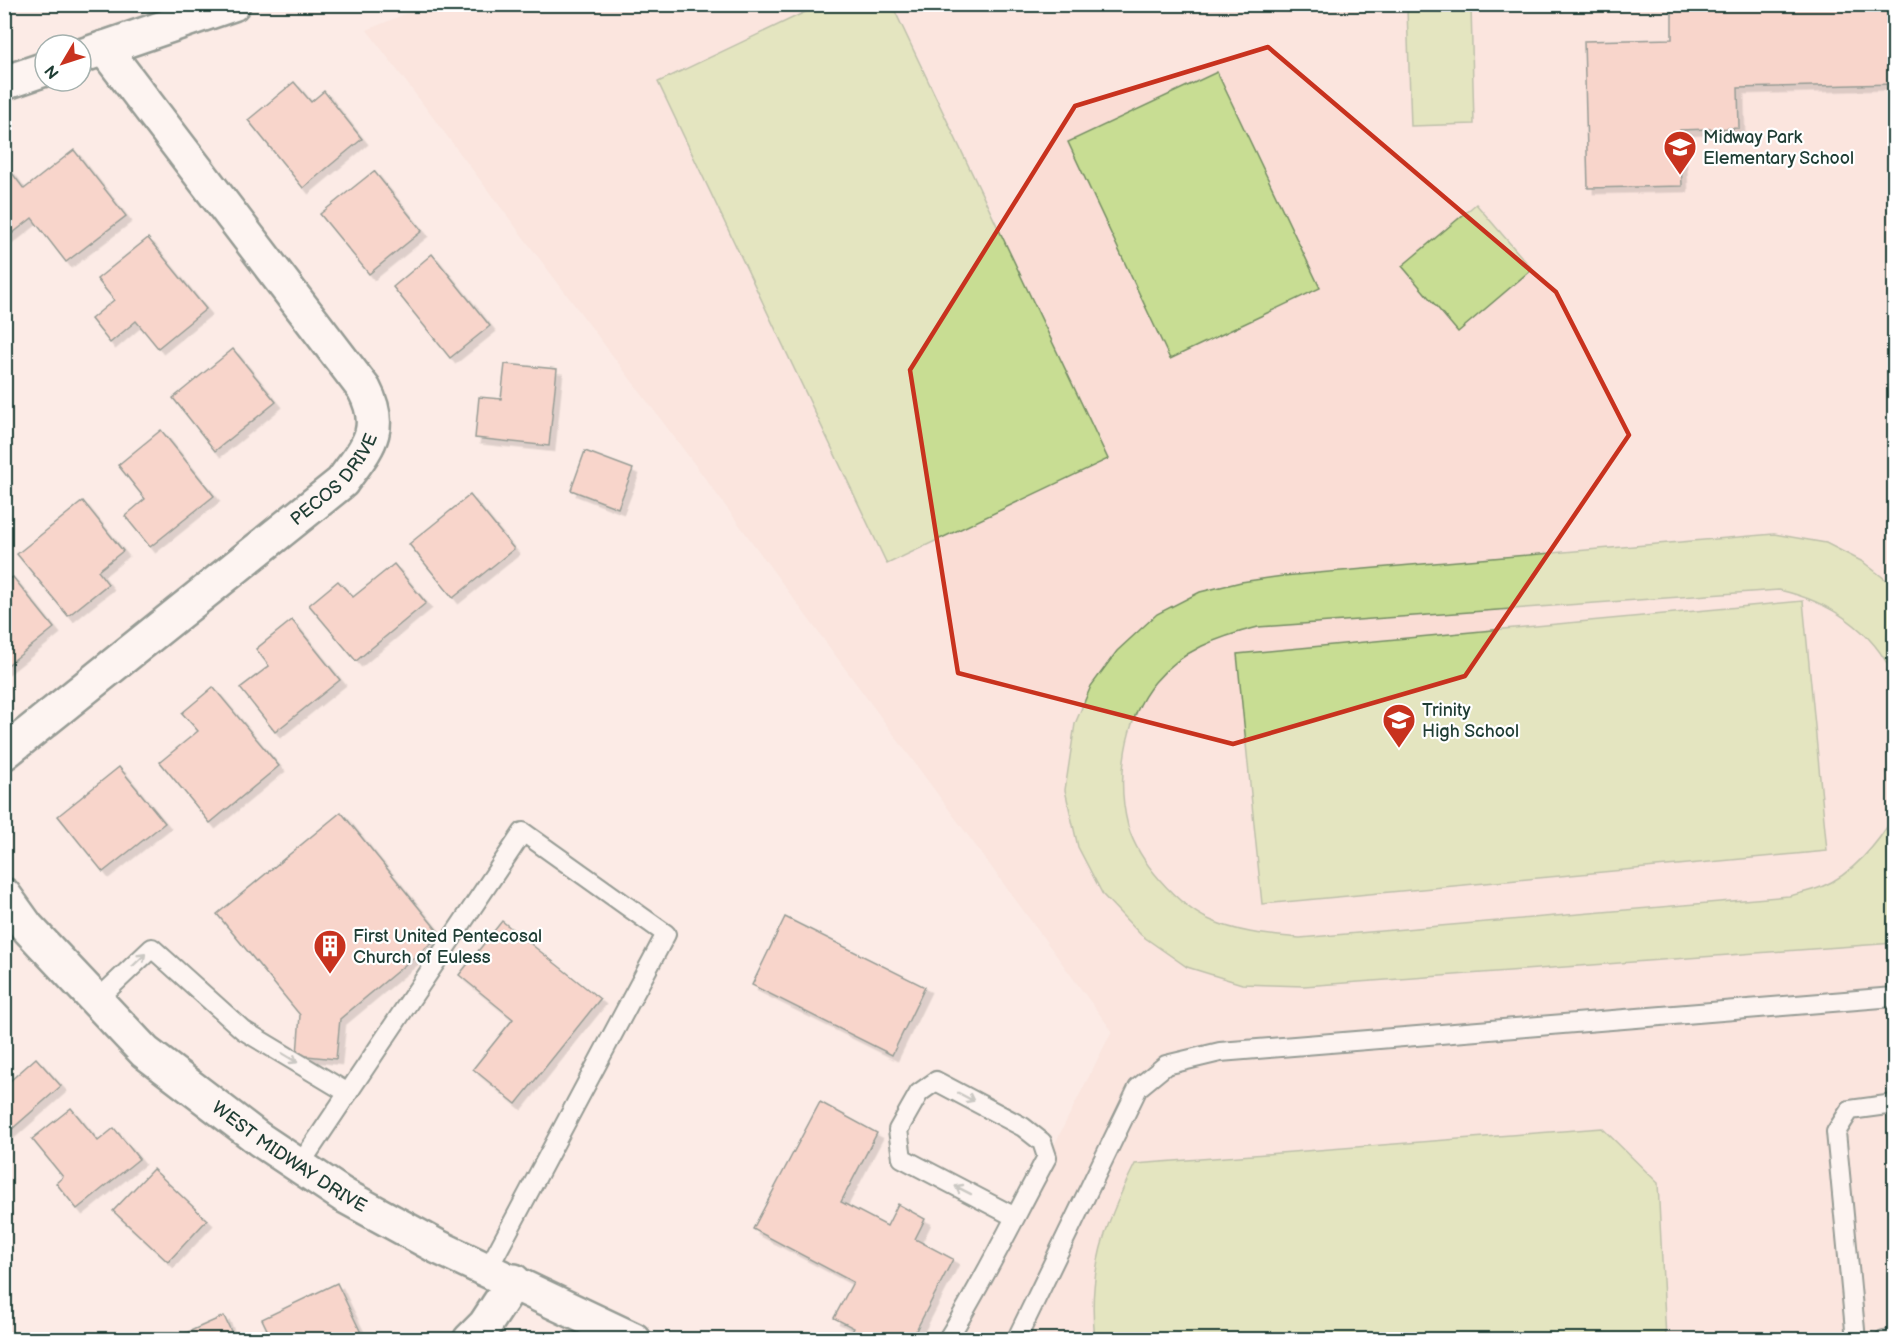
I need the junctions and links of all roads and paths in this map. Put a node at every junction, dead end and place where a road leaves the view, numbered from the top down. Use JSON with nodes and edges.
{"nodes":[{"id":1,"x":233,"y":4,"type":"edge"},
{"id":2,"x":93,"y":52,"type":"edge"},
{"id":3,"x":93,"y":53,"type":"edge"},
{"id":4,"x":33,"y":73,"type":"edge"},
{"id":5,"x":4,"y":83,"type":"edge"},
{"id":6,"x":4,"y":753,"type":"edge"},
{"id":7,"x":4,"y":895,"type":"edge"},
{"id":8,"x":1894,"y":997,"type":"edge"},
{"id":9,"x":97,"y":1000,"type":"junction"},
{"id":10,"x":348,"y":1093,"type":"junction"},
{"id":11,"x":1894,"y":1104,"type":"edge"},
{"id":12,"x":299,"y":1166,"type":"junction"},
{"id":13,"x":1015,"y":1217,"type":"junction"},
{"id":14,"x":501,"y":1275,"type":"junction"},
{"id":15,"x":1894,"y":1339,"type":"edge"},
{"id":16,"x":470,"y":1340,"type":"edge"},
{"id":17,"x":634,"y":1340,"type":"edge"},
{"id":18,"x":947,"y":1340,"type":"edge"},
{"id":19,"x":1016,"y":1340,"type":"edge"},
{"id":20,"x":1856,"y":1340,"type":"edge"},
{"id":21,"x":1884,"y":1340,"type":"edge"}],
"edges":[{"from":1,"to":2,"type":"street"},
{"from":3,"to":6,"type":"street","name":"PECOS DRIVE"},
{"from":4,"to":5,"type":"street"},
{"from":7,"to":9,"type":"street","name":"WEST MIDWAY DRIVE"},
{"from":8,"to":19,"type":"lane"},
{"from":9,"to":10,"type":"lane","one_way":true},
{"from":9,"to":12,"type":"street","name":"WEST MIDWAY DRIVE"},
{"from":10,"to":12,"type":"lane"},
{"from":10,"to":14,"type":"lane"},
{"from":11,"to":20,"type":"lane"},
{"from":12,"to":14,"type":"street","name":"WEST MIDWAY DRIVE"},
{"from":13,"to":13,"type":"lane","one_way":true},
{"from":13,"to":18,"type":"lane"},
{"from":14,"to":16,"type":"street"},
{"from":14,"to":17,"type":"street","name":"WEST MIDWAY DRIVE"},
{"from":15,"to":21,"type":"lane"}]}
